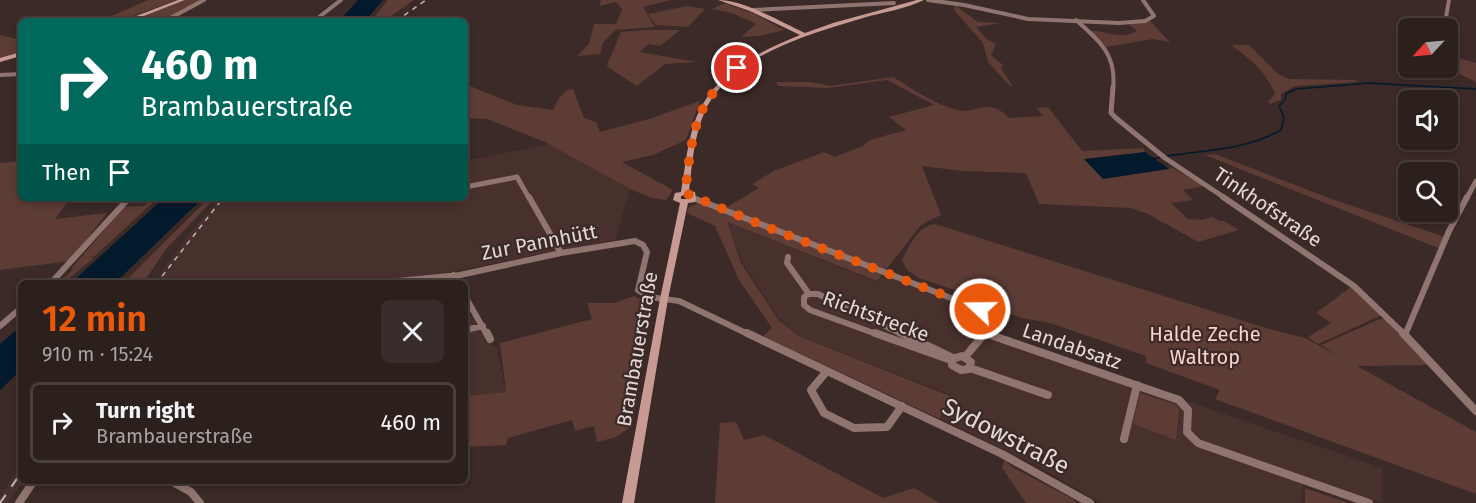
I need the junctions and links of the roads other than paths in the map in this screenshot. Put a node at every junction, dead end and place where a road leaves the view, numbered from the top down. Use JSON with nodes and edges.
{"nodes":[{"id":1,"x":183,"y":0,"type":"edge"},
{"id":2,"x":204,"y":0,"type":"edge"},
{"id":3,"x":341,"y":0,"type":"edge"},
{"id":4,"x":720,"y":0,"type":"edge"},
{"id":5,"x":922,"y":0,"type":"edge"},
{"id":6,"x":928,"y":0,"type":"edge"},
{"id":7,"x":1143,"y":0,"type":"edge"},
{"id":8,"x":1449,"y":0,"type":"edge"},
{"id":9,"x":894,"y":3,"type":"dead end"},
{"id":10,"x":752,"y":10,"type":"junction"},
{"id":11,"x":134,"y":18,"type":"edge"},
{"id":12,"x":171,"y":18,"type":"edge"},
{"id":13,"x":318,"y":18,"type":"edge"},
{"id":14,"x":1446,"y":18,"type":"edge"},
{"id":15,"x":1076,"y":20,"type":"junction"},
{"id":16,"x":782,"y":25,"type":"junction"},
{"id":17,"x":799,"y":31,"type":"junction"},
{"id":18,"x":818,"y":31,"type":"junction"},
{"id":19,"x":805,"y":35,"type":"junction"},
{"id":20,"x":18,"y":55,"type":"edge"},
{"id":21,"x":0,"y":60,"type":"edge"},
{"id":22,"x":18,"y":74,"type":"edge"},
{"id":23,"x":0,"y":75,"type":"edge"},
{"id":24,"x":1476,"y":181,"type":"edge"},
{"id":25,"x":468,"y":186,"type":"edge"},
{"id":26,"x":685,"y":193,"type":"junction"},
{"id":27,"x":693,"y":198,"type":"junction"},
{"id":28,"x":126,"y":201,"type":"edge"},
{"id":29,"x":684,"y":202,"type":"junction"},
{"id":30,"x":561,"y":253,"type":"junction"},
{"id":31,"x":788,"y":257,"type":"dead end"},
{"id":32,"x":453,"y":276,"type":"junction"},
{"id":33,"x":55,"y":280,"type":"edge"},
{"id":34,"x":410,"y":280,"type":"edge"},
{"id":35,"x":456,"y":280,"type":"edge"},
{"id":36,"x":809,"y":294,"type":"junction"},
{"id":37,"x":664,"y":299,"type":"junction"},
{"id":38,"x":468,"y":301,"type":"edge"},
{"id":39,"x":18,"y":311,"type":"edge"},
{"id":40,"x":0,"y":326,"type":"edge"},
{"id":41,"x":483,"y":326,"type":"junction"},
{"id":42,"x":468,"y":329,"type":"edge"},
{"id":43,"x":985,"y":333,"type":"junction"},
{"id":44,"x":1405,"y":335,"type":"junction"},
{"id":45,"x":490,"y":339,"type":"dead end"},
{"id":46,"x":965,"y":357,"type":"junction"},
{"id":47,"x":952,"y":359,"type":"junction"},
{"id":48,"x":970,"y":368,"type":"junction"},
{"id":49,"x":827,"y":371,"type":"junction"},
{"id":50,"x":1137,"y":385,"type":"junction"},
{"id":51,"x":1048,"y":395,"type":"dead end"},
{"id":52,"x":902,"y":406,"type":"junction"},
{"id":53,"x":1476,"y":411,"type":"edge"},
{"id":54,"x":1124,"y":439,"type":"dead end"},
{"id":55,"x":32,"y":484,"type":"edge"},
{"id":56,"x":177,"y":484,"type":"edge"},
{"id":57,"x":19,"y":503,"type":"edge"},
{"id":58,"x":200,"y":503,"type":"edge"},
{"id":59,"x":628,"y":503,"type":"edge"},
{"id":60,"x":1090,"y":503,"type":"edge"},
{"id":61,"x":1369,"y":503,"type":"edge"}],
"edges":[{"from":1,"to":11,"type":"main road"},
{"from":2,"to":12,"type":"street"},
{"from":3,"to":13,"type":"street"},
{"from":4,"to":10,"type":"main road"},
{"from":5,"to":18,"type":"main road"},
{"from":6,"to":15,"type":"street"},
{"from":7,"to":15,"type":"street"},
{"from":8,"to":14,"type":"street"},
{"from":9,"to":10,"type":"street"},
{"from":10,"to":16,"type":"main road"},
{"from":15,"to":44,"type":"street","name":"Tinkhofstraße"},
{"from":16,"to":17,"type":"main road"},
{"from":16,"to":19,"type":"main road"},
{"from":17,"to":18,"type":"main road"},
{"from":17,"to":19,"type":"main road"},
{"from":18,"to":19,"type":"main road"},
{"from":19,"to":26,"type":"main road"},
{"from":20,"to":21,"type":"main road"},
{"from":22,"to":23,"type":"street"},
{"from":24,"to":44,"type":"street"},
{"from":25,"to":30,"type":"street"},
{"from":26,"to":27,"type":"main road"},
{"from":26,"to":29,"type":"main road","name":"Brambauerstraße"},
{"from":27,"to":29,"type":"main road"},
{"from":27,"to":43,"type":"street"},
{"from":28,"to":33,"type":"street"},
{"from":29,"to":37,"type":"main road","name":"Brambauerstraße"},
{"from":30,"to":32,"type":"street","name":"Zur Pannhütt"},
{"from":30,"to":37,"type":"street","name":"Zur Pannhütt"},
{"from":31,"to":36,"type":"street","name":"Richtstrecke"},
{"from":32,"to":34,"type":"street","name":"Zur Pannhütt"},
{"from":32,"to":35,"type":"street"},
{"from":36,"to":47,"type":"street","name":"Richtstrecke"},
{"from":36,"to":47,"type":"street","name":"Richtstrecke"},
{"from":37,"to":49,"type":"street","name":"Sydowstraße"},
{"from":37,"to":59,"type":"main road","name":"Brambauerstraße"},
{"from":38,"to":41,"type":"street"},
{"from":39,"to":40,"type":"street"},
{"from":41,"to":42,"type":"street"},
{"from":41,"to":45,"type":"street"},
{"from":43,"to":46,"type":"street"},
{"from":43,"to":50,"type":"street","name":"Landabsatz"},
{"from":44,"to":53,"type":"street","name":"Tinkhofstraße"},
{"from":46,"to":47,"type":"street","name":"Richtstrecke"},
{"from":46,"to":48,"type":"street"},
{"from":47,"to":48,"type":"street","name":"Richtstrecke"},
{"from":48,"to":51,"type":"street","name":"Richtstrecke"},
{"from":49,"to":52,"type":"street","name":"Sydowstraße"},
{"from":49,"to":52,"type":"street"},
{"from":50,"to":54,"type":"street"},
{"from":50,"to":61,"type":"street","name":"Landabsatz"},
{"from":52,"to":60,"type":"street","name":"Sydowstraße"},
{"from":55,"to":57,"type":"street"},
{"from":56,"to":58,"type":"street"}]}
